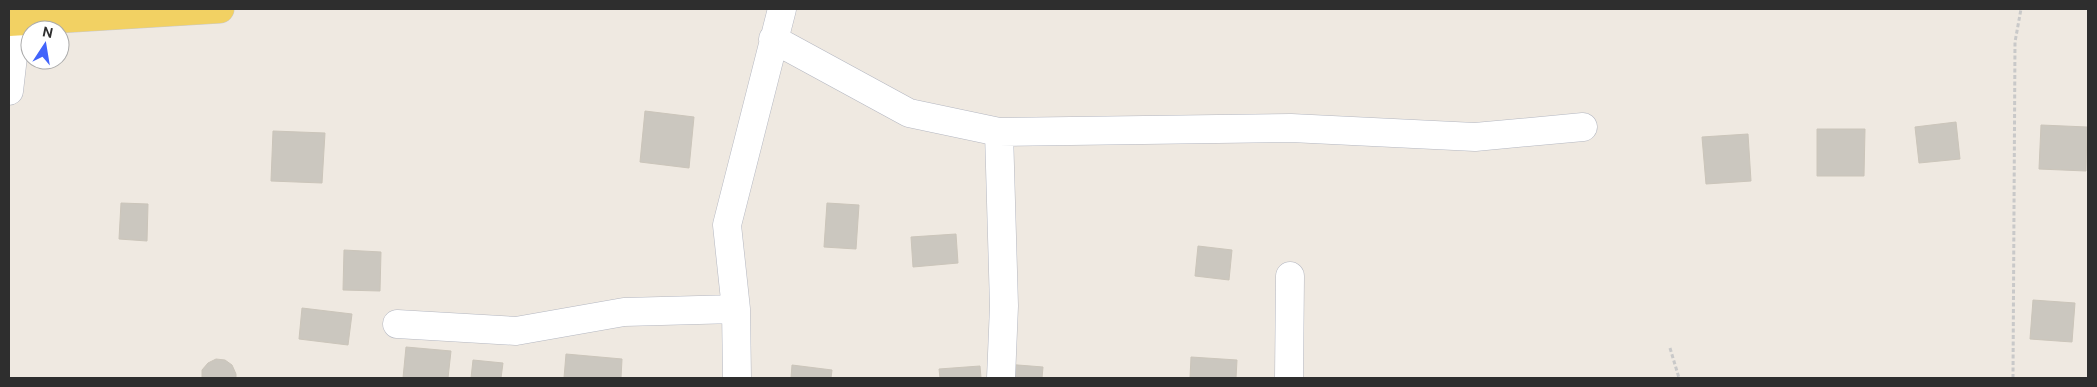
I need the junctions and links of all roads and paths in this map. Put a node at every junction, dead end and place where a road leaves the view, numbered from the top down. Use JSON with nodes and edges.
{"nodes":[{"id":1,"x":220,"y":9,"type":"edge"},
{"id":2,"x":782,"y":9,"type":"edge"},
{"id":3,"x":2021,"y":9,"type":"edge"},
{"id":4,"x":125,"y":12,"type":"edge"},
{"id":5,"x":13,"y":22,"type":"edge"},
{"id":6,"x":773,"y":39,"type":"junction"},
{"id":7,"x":9,"y":91,"type":"edge"},
{"id":8,"x":1583,"y":127,"type":"dead end"},
{"id":9,"x":999,"y":132,"type":"junction"},
{"id":10,"x":1290,"y":276,"type":"dead end"},
{"id":11,"x":736,"y":309,"type":"junction"},
{"id":12,"x":397,"y":324,"type":"dead end"},
{"id":13,"x":1670,"y":348,"type":"dead end"},
{"id":14,"x":737,"y":378,"type":"edge"},
{"id":15,"x":1002,"y":378,"type":"edge"},
{"id":16,"x":1289,"y":378,"type":"edge"},
{"id":17,"x":1679,"y":378,"type":"edge"},
{"id":18,"x":2013,"y":378,"type":"edge"}],
"edges":[{"from":1,"to":4,"type":"main road"},
{"from":2,"to":6,"type":"street"},
{"from":3,"to":18,"type":"path"},
{"from":4,"to":5,"type":"main road"},
{"from":5,"to":7,"type":"street"},
{"from":6,"to":9,"type":"street"},
{"from":6,"to":11,"type":"street"},
{"from":8,"to":9,"type":"street"},
{"from":9,"to":15,"type":"street"},
{"from":10,"to":16,"type":"street"},
{"from":11,"to":12,"type":"street"},
{"from":11,"to":14,"type":"street"},
{"from":13,"to":17,"type":"path"}]}
